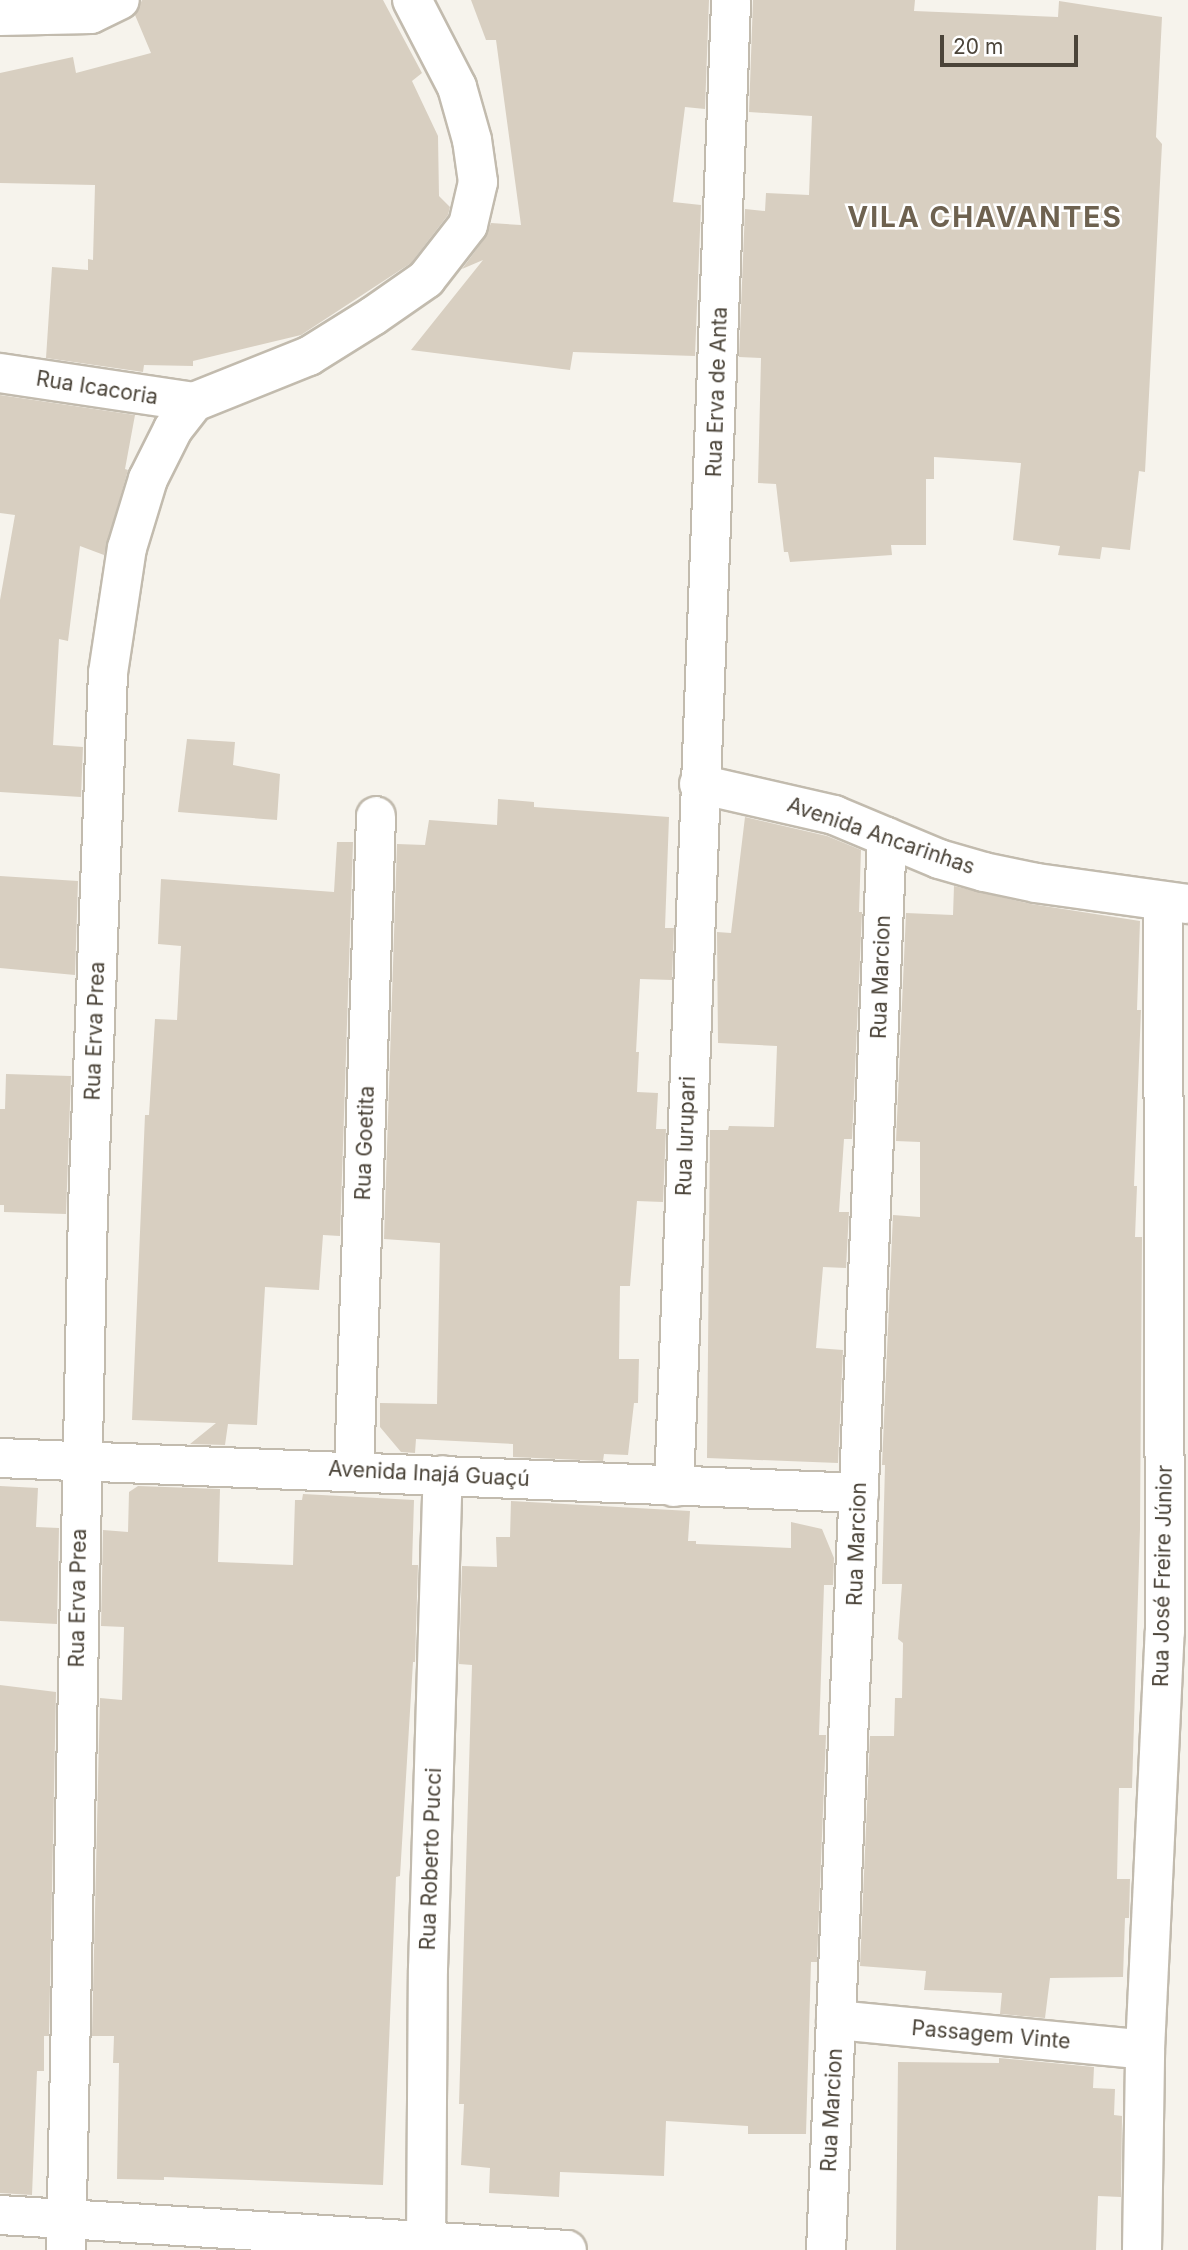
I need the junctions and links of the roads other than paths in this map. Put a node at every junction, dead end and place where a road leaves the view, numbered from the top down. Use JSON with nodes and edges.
{"nodes":[{"id":1,"x":120,"y":0,"type":"edge"},
{"id":2,"x":412,"y":0,"type":"edge"},
{"id":3,"x":731,"y":0,"type":"edge"},
{"id":4,"x":0,"y":16,"type":"edge"},
{"id":5,"x":0,"y":373,"type":"edge"},
{"id":6,"x":194,"y":402,"type":"junction"},
{"id":7,"x":699,"y":785,"type":"junction"},
{"id":8,"x":376,"y":816,"type":"dead end"},
{"id":9,"x":887,"y":837,"type":"junction"},
{"id":10,"x":1176,"y":903,"type":"edge"},
{"id":11,"x":0,"y":1458,"type":"edge"},
{"id":12,"x":81,"y":1463,"type":"junction"},
{"id":13,"x":354,"y":1470,"type":"junction"},
{"id":14,"x":443,"y":1475,"type":"junction"},
{"id":15,"x":674,"y":1487,"type":"junction"},
{"id":16,"x":859,"y":1493,"type":"junction"},
{"id":17,"x":1177,"y":1634,"type":"edge"},
{"id":18,"x":836,"y":2021,"type":"junction"},
{"id":19,"x":1145,"y":2050,"type":"junction"},
{"id":20,"x":0,"y":2215,"type":"edge"},
{"id":21,"x":66,"y":2234,"type":"edge"},
{"id":22,"x":426,"y":2244,"type":"junction"},
{"id":23,"x":567,"y":2250,"type":"edge"},
{"id":24,"x":826,"y":2250,"type":"edge"},
{"id":25,"x":1142,"y":2250,"type":"edge"}],
"edges":[{"from":1,"to":4,"type":"street"},
{"from":2,"to":6,"type":"street"},
{"from":3,"to":7,"type":"street","name":"Rua Erva de Anta"},
{"from":5,"to":6,"type":"street","name":"Rua Icacoria"},
{"from":6,"to":12,"type":"street","name":"Rua Erva Prea"},
{"from":7,"to":9,"type":"street","name":"Avenida Ancarinhas"},
{"from":7,"to":15,"type":"street","name":"Rua Iurupari"},
{"from":8,"to":13,"type":"street","name":"Rua Goetita"},
{"from":9,"to":10,"type":"street","name":"Avenida Ancarinhas"},
{"from":9,"to":16,"type":"street","name":"Rua Marcion"},
{"from":10,"to":17,"type":"street","name":"Rua José Freire Júnior"},
{"from":11,"to":12,"type":"street","name":"Avenida Inajá Guaçú"},
{"from":12,"to":13,"type":"street","name":"Avenida Inajá Guaçú"},
{"from":12,"to":21,"type":"street","name":"Rua Erva Prea"},
{"from":13,"to":14,"type":"street","name":"Avenida Inajá Guaçú"},
{"from":14,"to":15,"type":"street","name":"Avenida Inajá Guaçú"},
{"from":14,"to":22,"type":"street","name":"Rua Roberto Pucci"},
{"from":15,"to":16,"type":"street","name":"Avenida Inajá Guaçú"},
{"from":16,"to":18,"type":"street","name":"Rua Marcion"},
{"from":17,"to":19,"type":"street","name":"Rua José Freire Júnior"},
{"from":18,"to":19,"type":"street","name":"Passagem Vinte"},
{"from":18,"to":24,"type":"street","name":"Rua Marcion"},
{"from":19,"to":25,"type":"street","name":"Rua José Freire Júnior"},
{"from":20,"to":21,"type":"street"},
{"from":21,"to":22,"type":"street"},
{"from":22,"to":23,"type":"street"}]}
